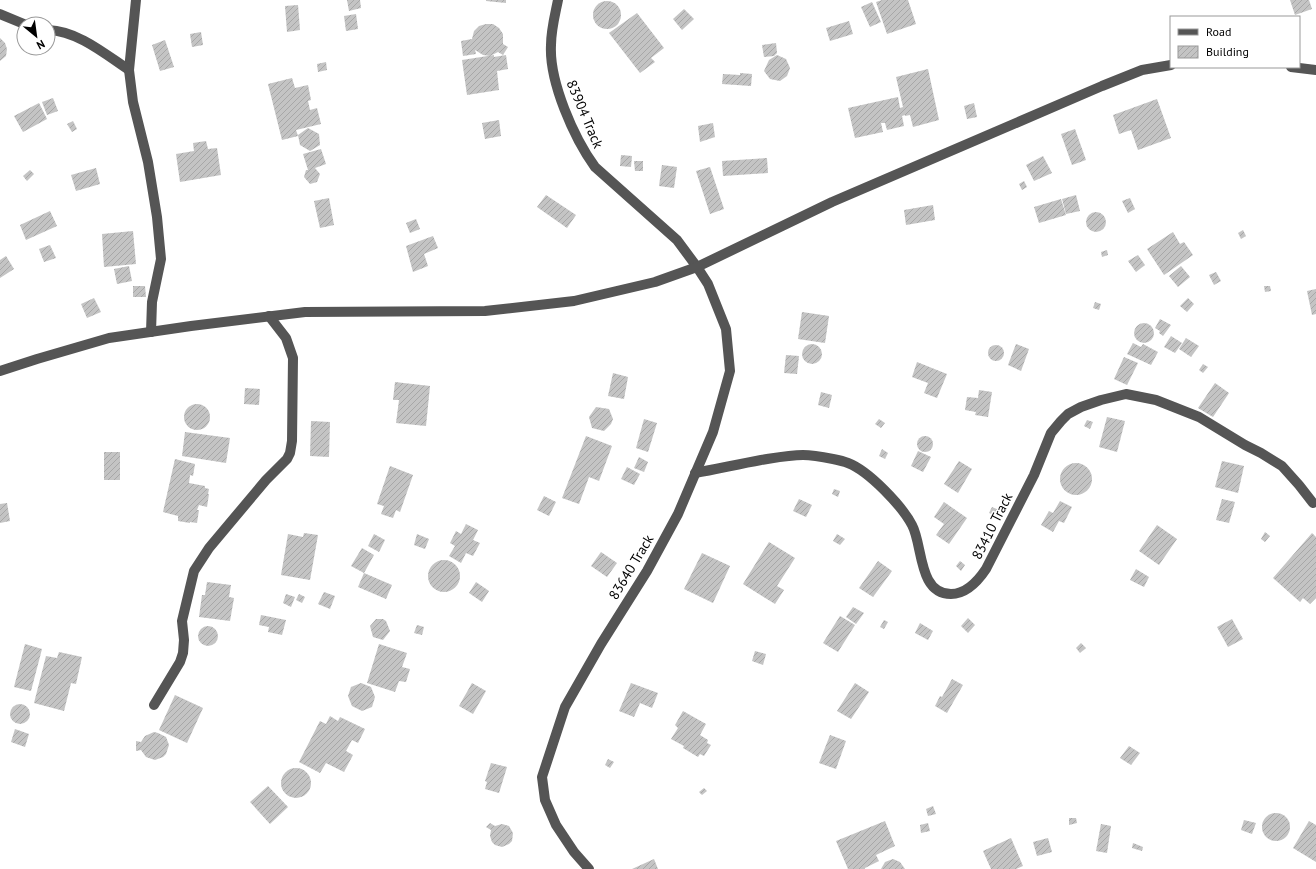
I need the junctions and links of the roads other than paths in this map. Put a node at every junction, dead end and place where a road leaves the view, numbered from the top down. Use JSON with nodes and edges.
{"nodes":[{"id":1,"x":136,"y":0,"type":"edge"},
{"id":2,"x":558,"y":0,"type":"edge"},
{"id":3,"x":0,"y":14,"type":"edge"},
{"id":4,"x":16,"y":21,"type":"edge"},
{"id":5,"x":56,"y":30,"type":"edge"},
{"id":6,"x":1170,"y":65,"type":"edge"},
{"id":7,"x":1299,"y":68,"type":"edge"},
{"id":8,"x":129,"y":70,"type":"junction"},
{"id":9,"x":1316,"y":70,"type":"edge"},
{"id":10,"x":697,"y":267,"type":"junction"},
{"id":11,"x":269,"y":316,"type":"junction"},
{"id":12,"x":151,"y":332,"type":"junction"},
{"id":13,"x":0,"y":371,"type":"edge"},
{"id":14,"x":695,"y":473,"type":"junction"},
{"id":15,"x":1313,"y":503,"type":"dead end"},
{"id":16,"x":154,"y":705,"type":"dead end"},
{"id":17,"x":589,"y":869,"type":"edge"}],
"edges":[{"from":1,"to":8,"type":"street"},
{"from":2,"to":10,"type":"street","name":"83904 Track"},
{"from":3,"to":4,"type":"street"},
{"from":5,"to":8,"type":"street"},
{"from":6,"to":10,"type":"street"},
{"from":7,"to":9,"type":"street"},
{"from":8,"to":12,"type":"street"},
{"from":10,"to":11,"type":"street"},
{"from":10,"to":14,"type":"street","name":"83640 Track"},
{"from":11,"to":12,"type":"street"},
{"from":11,"to":16,"type":"street"},
{"from":12,"to":13,"type":"street"},
{"from":14,"to":15,"type":"street","name":"83410 Track"},
{"from":14,"to":17,"type":"street","name":"83640 Track"}]}
